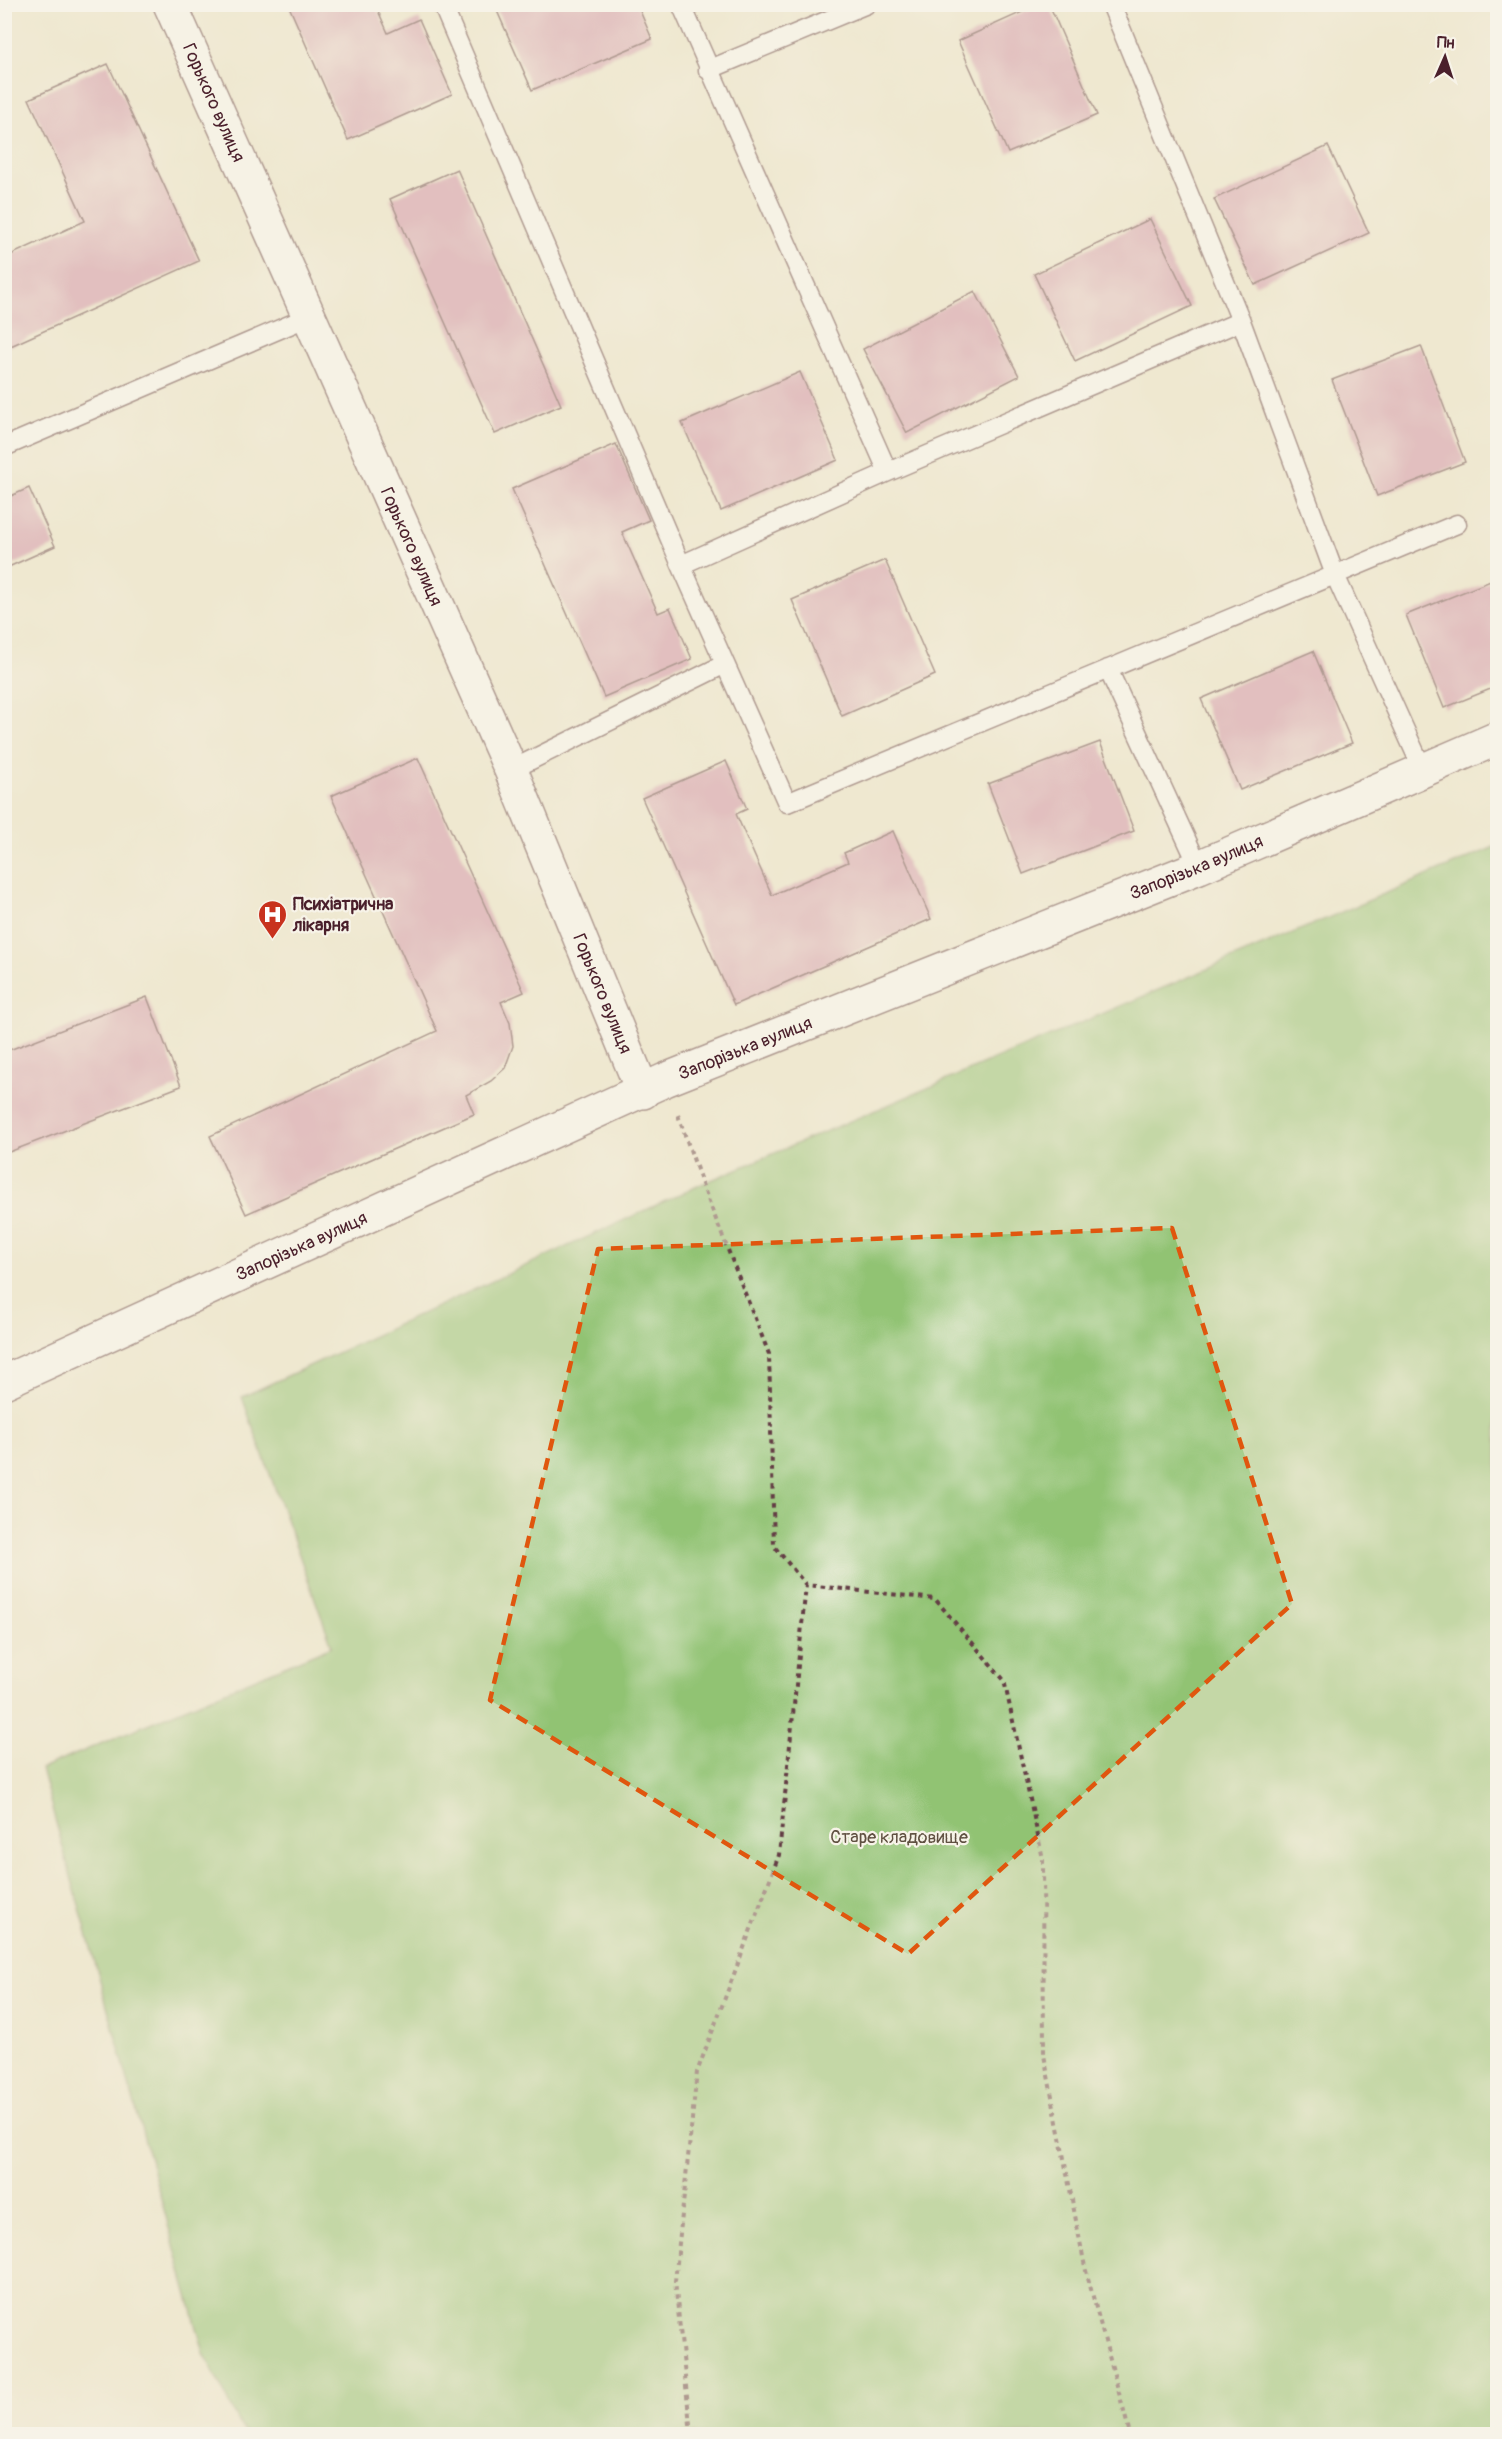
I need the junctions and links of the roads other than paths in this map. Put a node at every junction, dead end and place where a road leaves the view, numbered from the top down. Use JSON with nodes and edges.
{"nodes":[{"id":1,"x":170,"y":4,"type":"edge"},
{"id":2,"x":442,"y":4,"type":"edge"},
{"id":3,"x":681,"y":4,"type":"edge"},
{"id":4,"x":867,"y":4,"type":"edge"},
{"id":5,"x":1111,"y":4,"type":"edge"},
{"id":6,"x":708,"y":70,"type":"junction"},
{"id":7,"x":308,"y":317,"type":"junction"},
{"id":8,"x":1241,"y":321,"type":"junction"},
{"id":9,"x":4,"y":447,"type":"edge"},
{"id":10,"x":888,"y":472,"type":"junction"},
{"id":11,"x":1457,"y":524,"type":"dead end"},
{"id":12,"x":681,"y":565,"type":"junction"},
{"id":13,"x":1335,"y":575,"type":"junction"},
{"id":14,"x":725,"y":664,"type":"junction"},
{"id":15,"x":1108,"y":669,"type":"junction"},
{"id":16,"x":1497,"y":738,"type":"edge"},
{"id":17,"x":511,"y":770,"type":"junction"},
{"id":18,"x":1423,"y":770,"type":"junction"},
{"id":19,"x":1199,"y":867,"type":"junction"},
{"id":20,"x":654,"y":1086,"type":"junction"},
{"id":21,"x":4,"y":1382,"type":"edge"}],
"edges":[{"from":1,"to":7,"type":"street","name":"Горького вулиця"},
{"from":2,"to":12,"type":"lane"},
{"from":3,"to":6,"type":"lane"},
{"from":4,"to":6,"type":"lane"},
{"from":5,"to":8,"type":"lane"},
{"from":6,"to":10,"type":"lane"},
{"from":7,"to":9,"type":"lane"},
{"from":7,"to":17,"type":"street","name":"Горького вулиця"},
{"from":8,"to":10,"type":"lane"},
{"from":8,"to":13,"type":"lane"},
{"from":10,"to":12,"type":"lane"},
{"from":11,"to":13,"type":"lane"},
{"from":12,"to":14,"type":"lane"},
{"from":13,"to":15,"type":"lane"},
{"from":13,"to":18,"type":"lane"},
{"from":14,"to":15,"type":"lane"},
{"from":14,"to":17,"type":"lane"},
{"from":15,"to":19,"type":"lane"},
{"from":16,"to":18,"type":"street","name":"Запорізька вулиця"},
{"from":17,"to":20,"type":"street","name":"Горького вулиця"},
{"from":18,"to":19,"type":"street","name":"Запорізька вулиця"},
{"from":19,"to":20,"type":"street","name":"Запорізька вулиця"},
{"from":20,"to":21,"type":"street","name":"Запорізька вулиця"}]}
